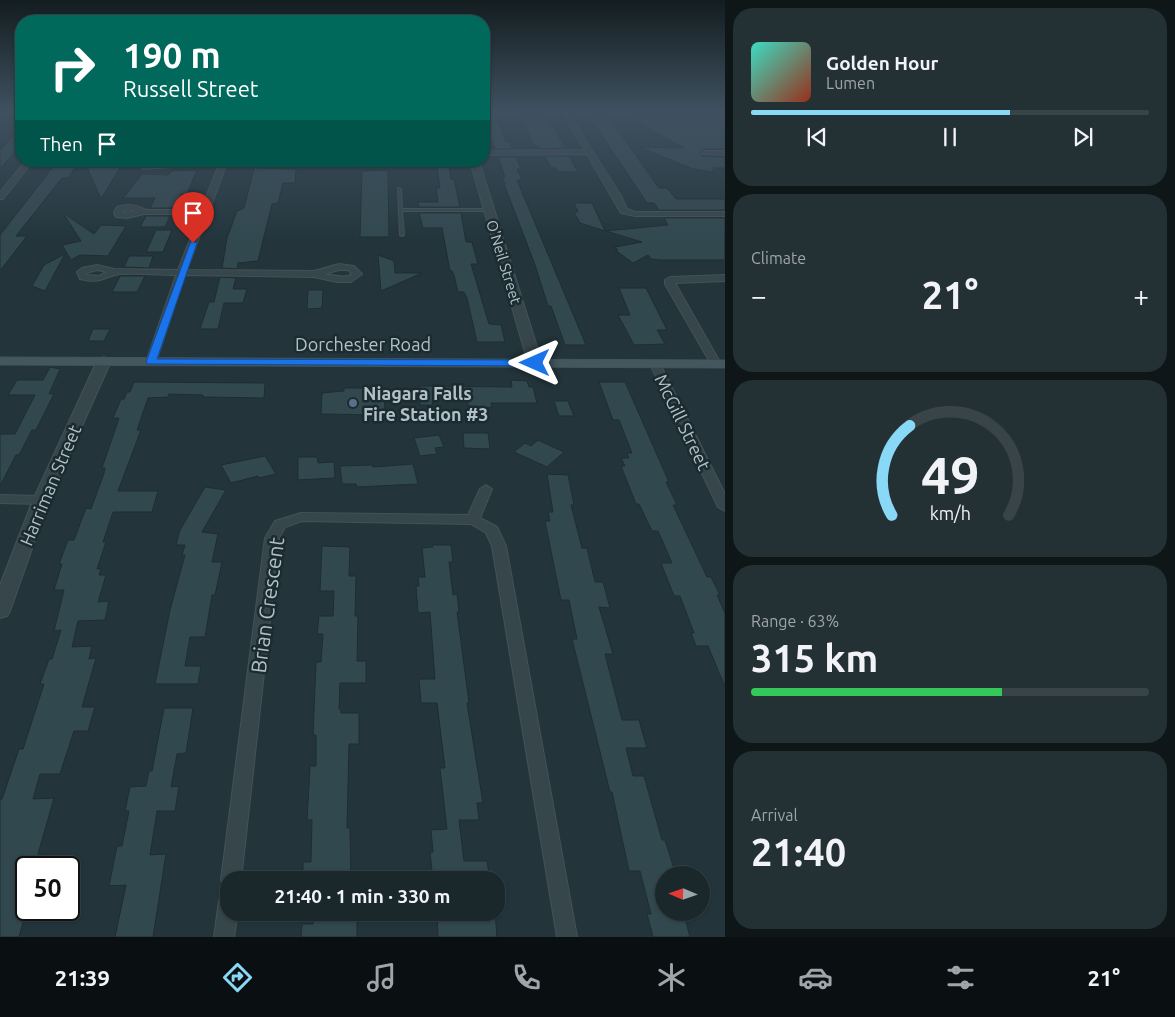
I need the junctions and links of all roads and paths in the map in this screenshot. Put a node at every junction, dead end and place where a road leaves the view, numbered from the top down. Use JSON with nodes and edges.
{"nodes":[{"id":1,"x":591,"y":155,"type":"edge"},
{"id":2,"x":25,"y":167,"type":"edge"},
{"id":3,"x":222,"y":167,"type":"edge"},
{"id":4,"x":475,"y":167,"type":"edge"},
{"id":5,"x":399,"y":189,"type":"dead end"},
{"id":6,"x":0,"y":197,"type":"edge"},
{"id":7,"x":402,"y":210,"type":"junction"},
{"id":8,"x":488,"y":210,"type":"junction"},
{"id":9,"x":144,"y":212,"type":"dead end"},
{"id":10,"x":205,"y":212,"type":"junction"},
{"id":11,"x":725,"y":214,"type":"edge"},
{"id":12,"x":402,"y":236,"type":"dead end"},
{"id":13,"x":113,"y":272,"type":"dead end"},
{"id":14,"x":181,"y":273,"type":"junction"},
{"id":15,"x":314,"y":274,"type":"dead end"},
{"id":16,"x":725,"y":278,"type":"edge"},
{"id":17,"x":0,"y":361,"type":"edge"},
{"id":18,"x":104,"y":361,"type":"junction"},
{"id":19,"x":151,"y":362,"type":"junction"},
{"id":20,"x":535,"y":363,"type":"junction"},
{"id":21,"x":655,"y":364,"type":"junction"},
{"id":22,"x":721,"y":364,"type":"edge"},
{"id":23,"x":486,"y":489,"type":"dead end"},
{"id":24,"x":0,"y":500,"type":"edge"},
{"id":25,"x":41,"y":500,"type":"junction"},
{"id":26,"x":724,"y":502,"type":"edge"},
{"id":27,"x":474,"y":520,"type":"junction"},
{"id":28,"x":0,"y":611,"type":"edge"},
{"id":29,"x":232,"y":871,"type":"edge"},
{"id":30,"x":226,"y":921,"type":"edge"},
{"id":31,"x":224,"y":937,"type":"edge"},
{"id":32,"x":567,"y":937,"type":"edge"}],
"edges":[{"from":1,"to":11,"type":"street"},
{"from":2,"to":6,"type":"street"},
{"from":3,"to":10,"type":"street"},
{"from":4,"to":8,"type":"street","name":"O'Neil Street"},
{"from":5,"to":7,"type":"lane"},
{"from":7,"to":8,"type":"lane"},
{"from":7,"to":12,"type":"lane"},
{"from":8,"to":20,"type":"street","name":"O'Neil Street"},
{"from":9,"to":10,"type":"street"},
{"from":10,"to":14,"type":"street"},
{"from":13,"to":14,"type":"street"},
{"from":14,"to":15,"type":"street"},
{"from":14,"to":19,"type":"street"},
{"from":16,"to":22,"type":"street"},
{"from":17,"to":18,"type":"main road","name":"Dorchester Road"},
{"from":18,"to":19,"type":"main road","name":"Dorchester Road"},
{"from":18,"to":25,"type":"street","name":"Harriman Street"},
{"from":19,"to":20,"type":"main road","name":"Dorchester Road"},
{"from":20,"to":21,"type":"main road","name":"Dorchester Road"},
{"from":21,"to":22,"type":"main road","name":"Dorchester Road"},
{"from":21,"to":26,"type":"street","name":"McGill Street"},
{"from":23,"to":27,"type":"street"},
{"from":24,"to":25,"type":"street"},
{"from":25,"to":28,"type":"street","name":"Harriman Street"},
{"from":27,"to":29,"type":"street","name":"Brian Crescent"},
{"from":27,"to":32,"type":"street"},
{"from":30,"to":31,"type":"street"}]}
